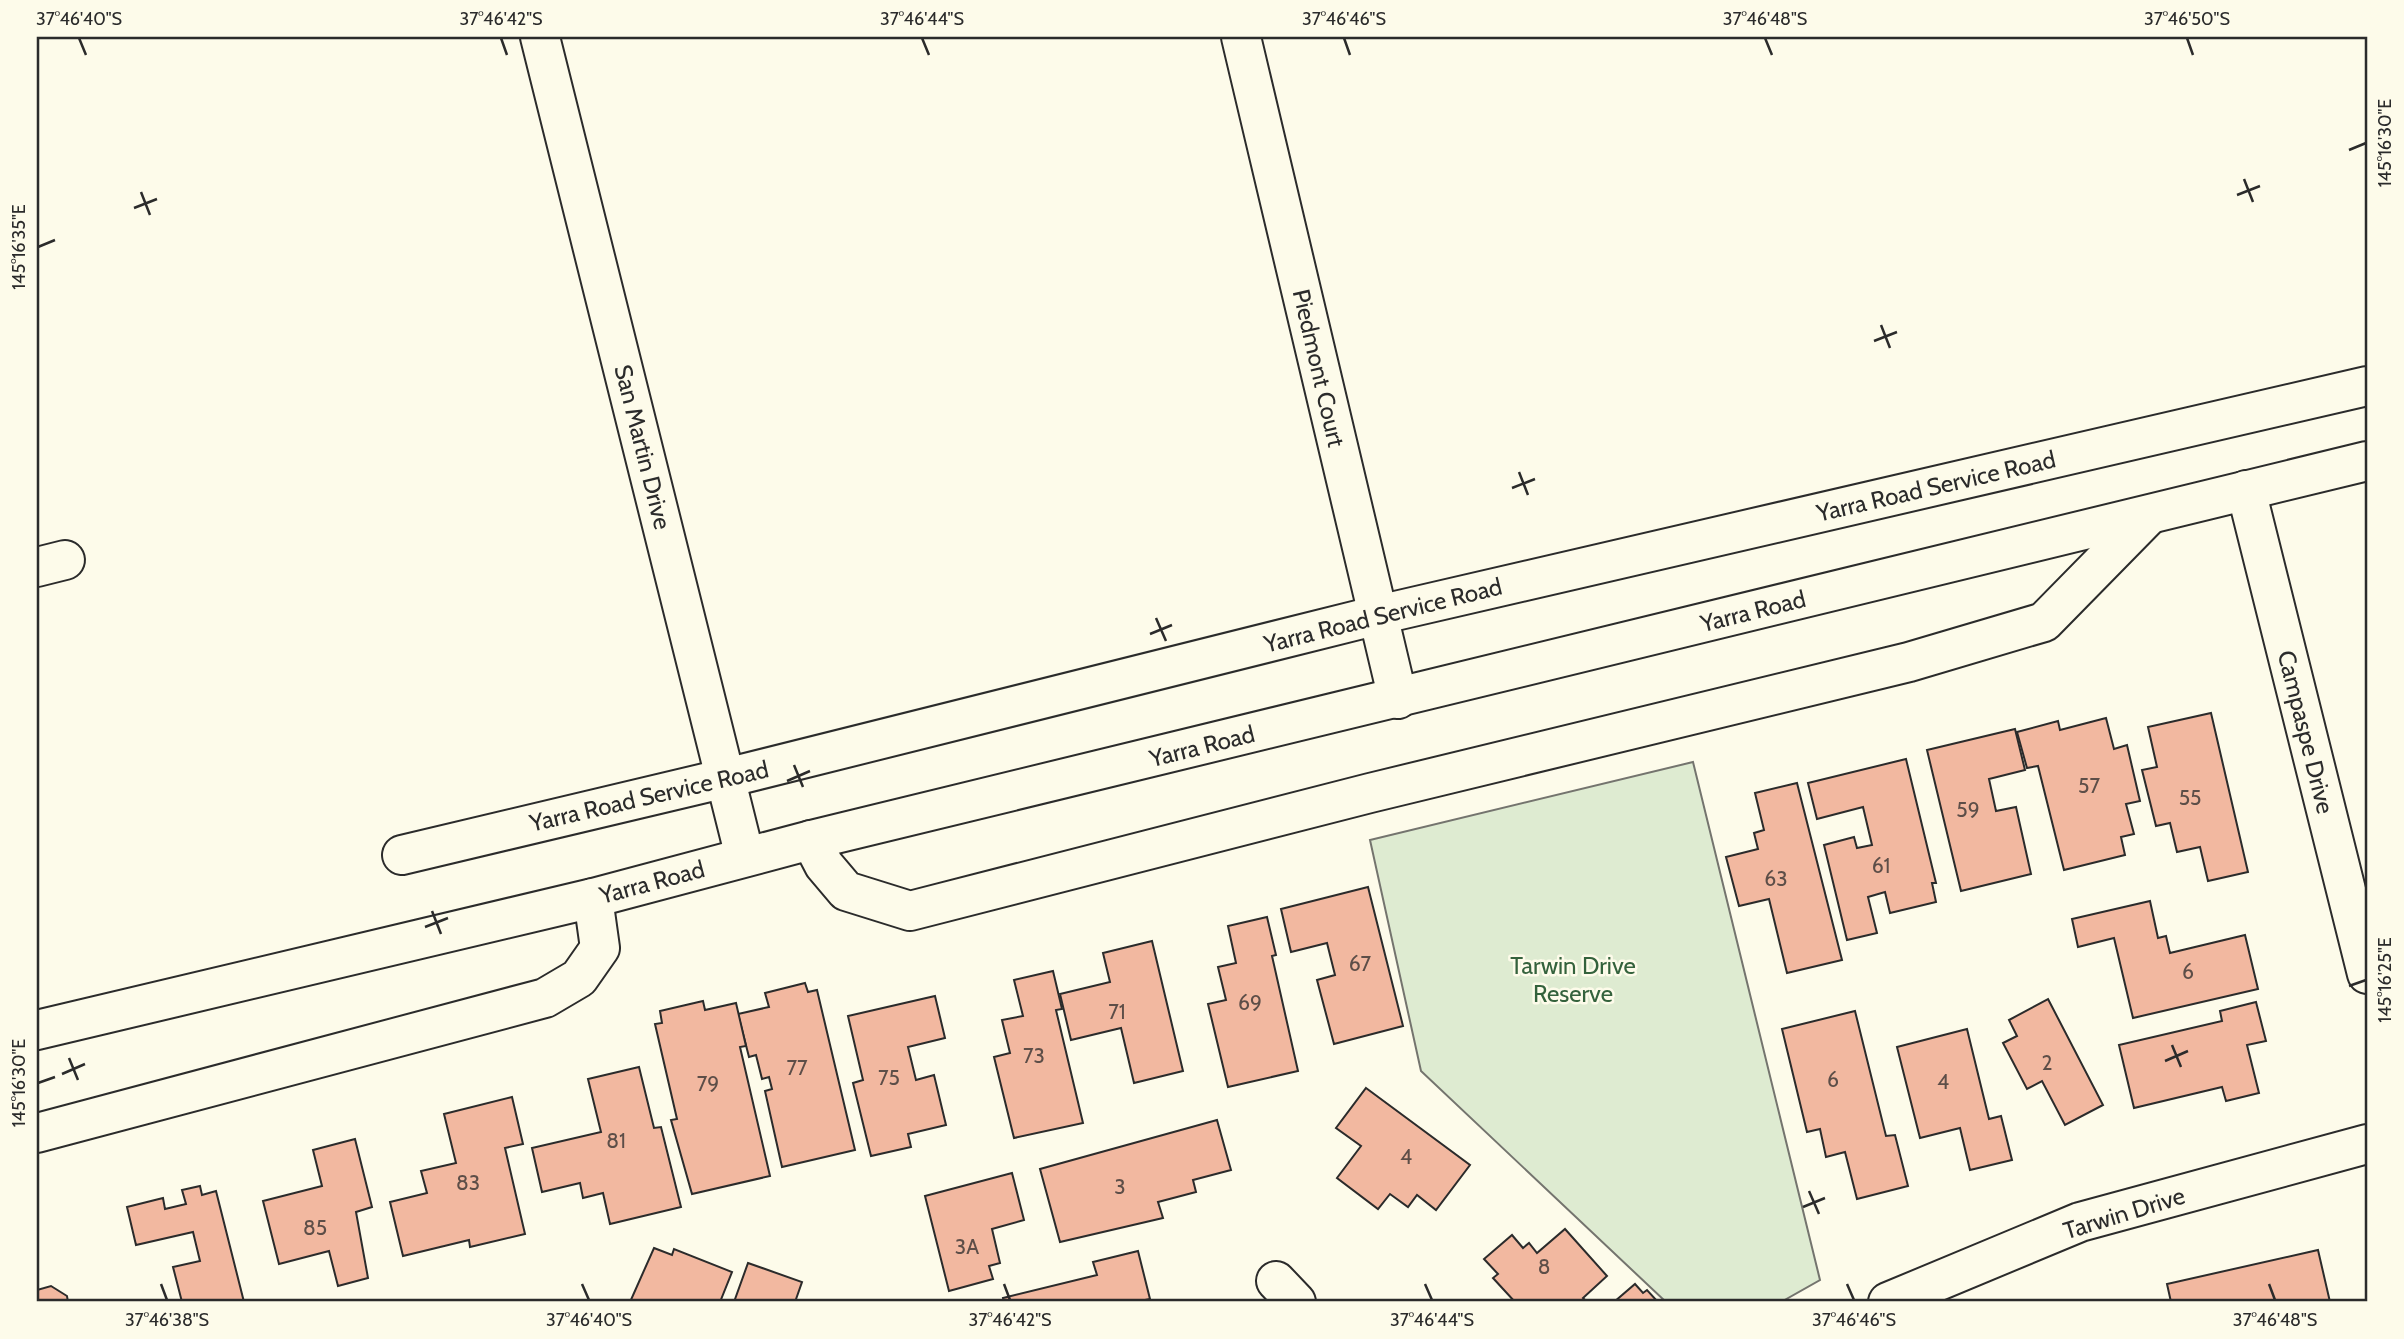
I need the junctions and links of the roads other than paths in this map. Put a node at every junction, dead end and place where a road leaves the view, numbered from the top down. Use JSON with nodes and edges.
{"nodes":[{"id":1,"x":540,"y":37,"type":"edge"},
{"id":2,"x":1241,"y":37,"type":"edge"},
{"id":3,"x":2367,"y":386,"type":"edge"},
{"id":4,"x":2367,"y":461,"type":"edge"},
{"id":5,"x":2246,"y":489,"type":"junction"},
{"id":6,"x":2149,"y":515,"type":"junction"},
{"id":7,"x":1377,"y":615,"type":"junction"},
{"id":8,"x":1398,"y":699,"type":"junction"},
{"id":9,"x":726,"y":778,"type":"junction"},
{"id":10,"x":811,"y":840,"type":"junction"},
{"id":11,"x":402,"y":855,"type":"dead end"},
{"id":12,"x":745,"y":858,"type":"junction"},
{"id":13,"x":593,"y":898,"type":"junction"},
{"id":14,"x":2367,"y":974,"type":"edge"},
{"id":15,"x":37,"y":1030,"type":"edge"},
{"id":16,"x":37,"y":1133,"type":"edge"},
{"id":17,"x":2367,"y":1144,"type":"edge"},
{"id":18,"x":1888,"y":1302,"type":"edge"}],
"edges":[{"from":1,"to":9,"type":"street","name":"San Martin Drive"},
{"from":2,"to":7,"type":"street","name":"Piedmont Court"},
{"from":3,"to":7,"type":"street","name":"Yarra Road Service Road"},
{"from":4,"to":5,"type":"street","name":"Yarra Road"},
{"from":5,"to":6,"type":"street","name":"Yarra Road"},
{"from":5,"to":14,"type":"street","name":"Campaspe Drive"},
{"from":6,"to":8,"type":"street","name":"Yarra Road"},
{"from":6,"to":10,"type":"street"},
{"from":7,"to":8,"type":"street","name":"Piedmont Court"},
{"from":7,"to":9,"type":"street","name":"Yarra Road Service Road"},
{"from":8,"to":10,"type":"street","name":"Yarra Road"},
{"from":9,"to":11,"type":"street","name":"Yarra Road Service Road"},
{"from":9,"to":12,"type":"street","name":"San Martin Drive"},
{"from":10,"to":12,"type":"street","name":"Yarra Road"},
{"from":12,"to":13,"type":"street","name":"Yarra Road"},
{"from":13,"to":15,"type":"street","name":"Yarra Road"},
{"from":13,"to":16,"type":"street"},
{"from":17,"to":18,"type":"street","name":"Tarwin Drive"}]}
